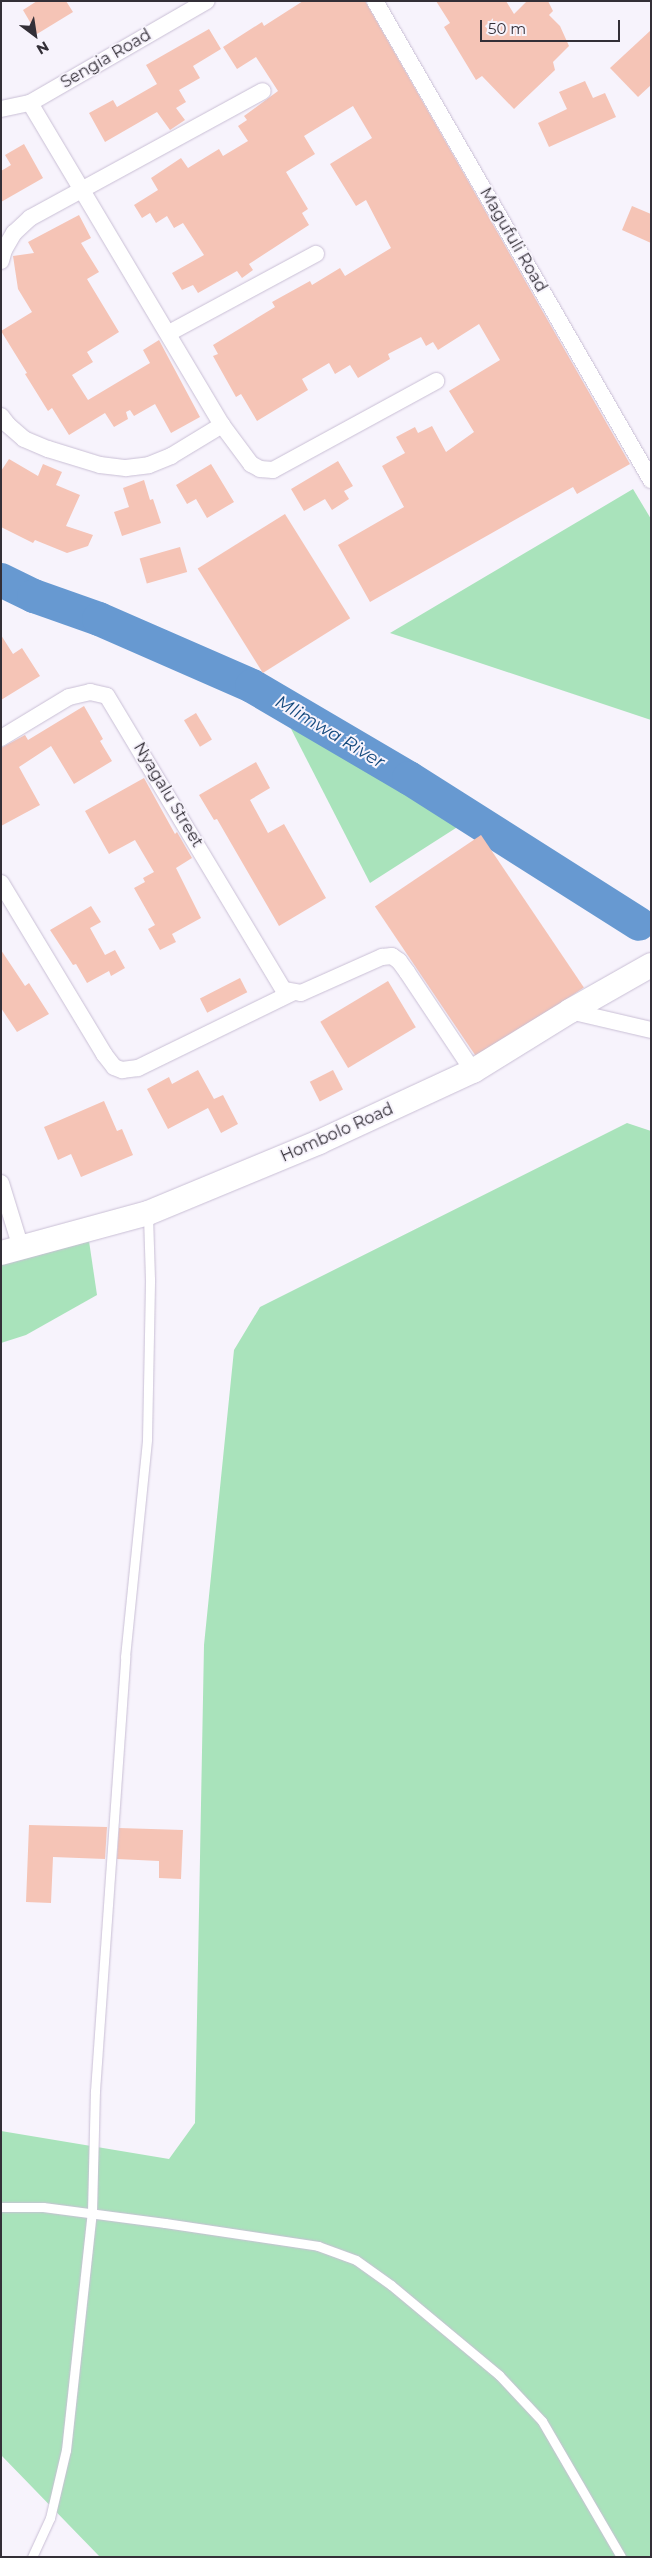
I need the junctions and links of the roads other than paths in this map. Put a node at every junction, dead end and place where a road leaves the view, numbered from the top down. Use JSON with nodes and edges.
{"nodes":[{"id":1,"x":207,"y":1,"type":"edge"},
{"id":2,"x":375,"y":1,"type":"edge"},
{"id":3,"x":263,"y":91,"type":"dead end"},
{"id":4,"x":30,"y":103,"type":"junction"},
{"id":5,"x":1,"y":109,"type":"edge"},
{"id":6,"x":81,"y":188,"type":"junction"},
{"id":7,"x":316,"y":254,"type":"dead end"},
{"id":8,"x":1,"y":261,"type":"edge"},
{"id":9,"x":169,"y":333,"type":"junction"},
{"id":10,"x":436,"y":381,"type":"dead end"},
{"id":11,"x":1,"y":416,"type":"edge"},
{"id":12,"x":222,"y":425,"type":"junction"},
{"id":13,"x":651,"y":480,"type":"edge"},
{"id":14,"x":1,"y":738,"type":"edge"},
{"id":15,"x":1,"y":882,"type":"edge"},
{"id":16,"x":651,"y":965,"type":"edge"},
{"id":17,"x":292,"y":993,"type":"junction"},
{"id":18,"x":570,"y":1011,"type":"junction"},
{"id":19,"x":651,"y":1030,"type":"edge"},
{"id":20,"x":474,"y":1072,"type":"junction"},
{"id":21,"x":1,"y":1183,"type":"edge"},
{"id":22,"x":148,"y":1213,"type":"junction"},
{"id":23,"x":11,"y":1250,"type":"edge"},
{"id":24,"x":1,"y":2206,"type":"edge"},
{"id":25,"x":92,"y":2212,"type":"junction"},
{"id":26,"x":32,"y":2557,"type":"edge"},
{"id":27,"x":621,"y":2557,"type":"edge"}],
"edges":[{"from":1,"to":4,"type":"street","name":"Sengia Road"},
{"from":2,"to":13,"type":"street","name":"Magufuli Road"},
{"from":3,"to":6,"type":"street"},
{"from":4,"to":5,"type":"street","name":"Sengia Road"},
{"from":4,"to":6,"type":"street"},
{"from":6,"to":8,"type":"street"},
{"from":6,"to":9,"type":"street"},
{"from":7,"to":9,"type":"street"},
{"from":9,"to":12,"type":"street"},
{"from":10,"to":12,"type":"street"},
{"from":11,"to":12,"type":"street"},
{"from":14,"to":17,"type":"street","name":"Nyagalu Street"},
{"from":15,"to":17,"type":"street"},
{"from":16,"to":18,"type":"street","name":"Hombolo Road"},
{"from":17,"to":20,"type":"street"},
{"from":18,"to":19,"type":"street"},
{"from":18,"to":20,"type":"street","name":"Hombolo Road"},
{"from":20,"to":22,"type":"street","name":"Hombolo Road"},
{"from":21,"to":23,"type":"street"},
{"from":22,"to":23,"type":"street","name":"Hombolo Road"},
{"from":22,"to":25,"type":"lane"},
{"from":24,"to":25,"type":"lane"},
{"from":25,"to":26,"type":"lane"},
{"from":25,"to":27,"type":"lane"}]}
